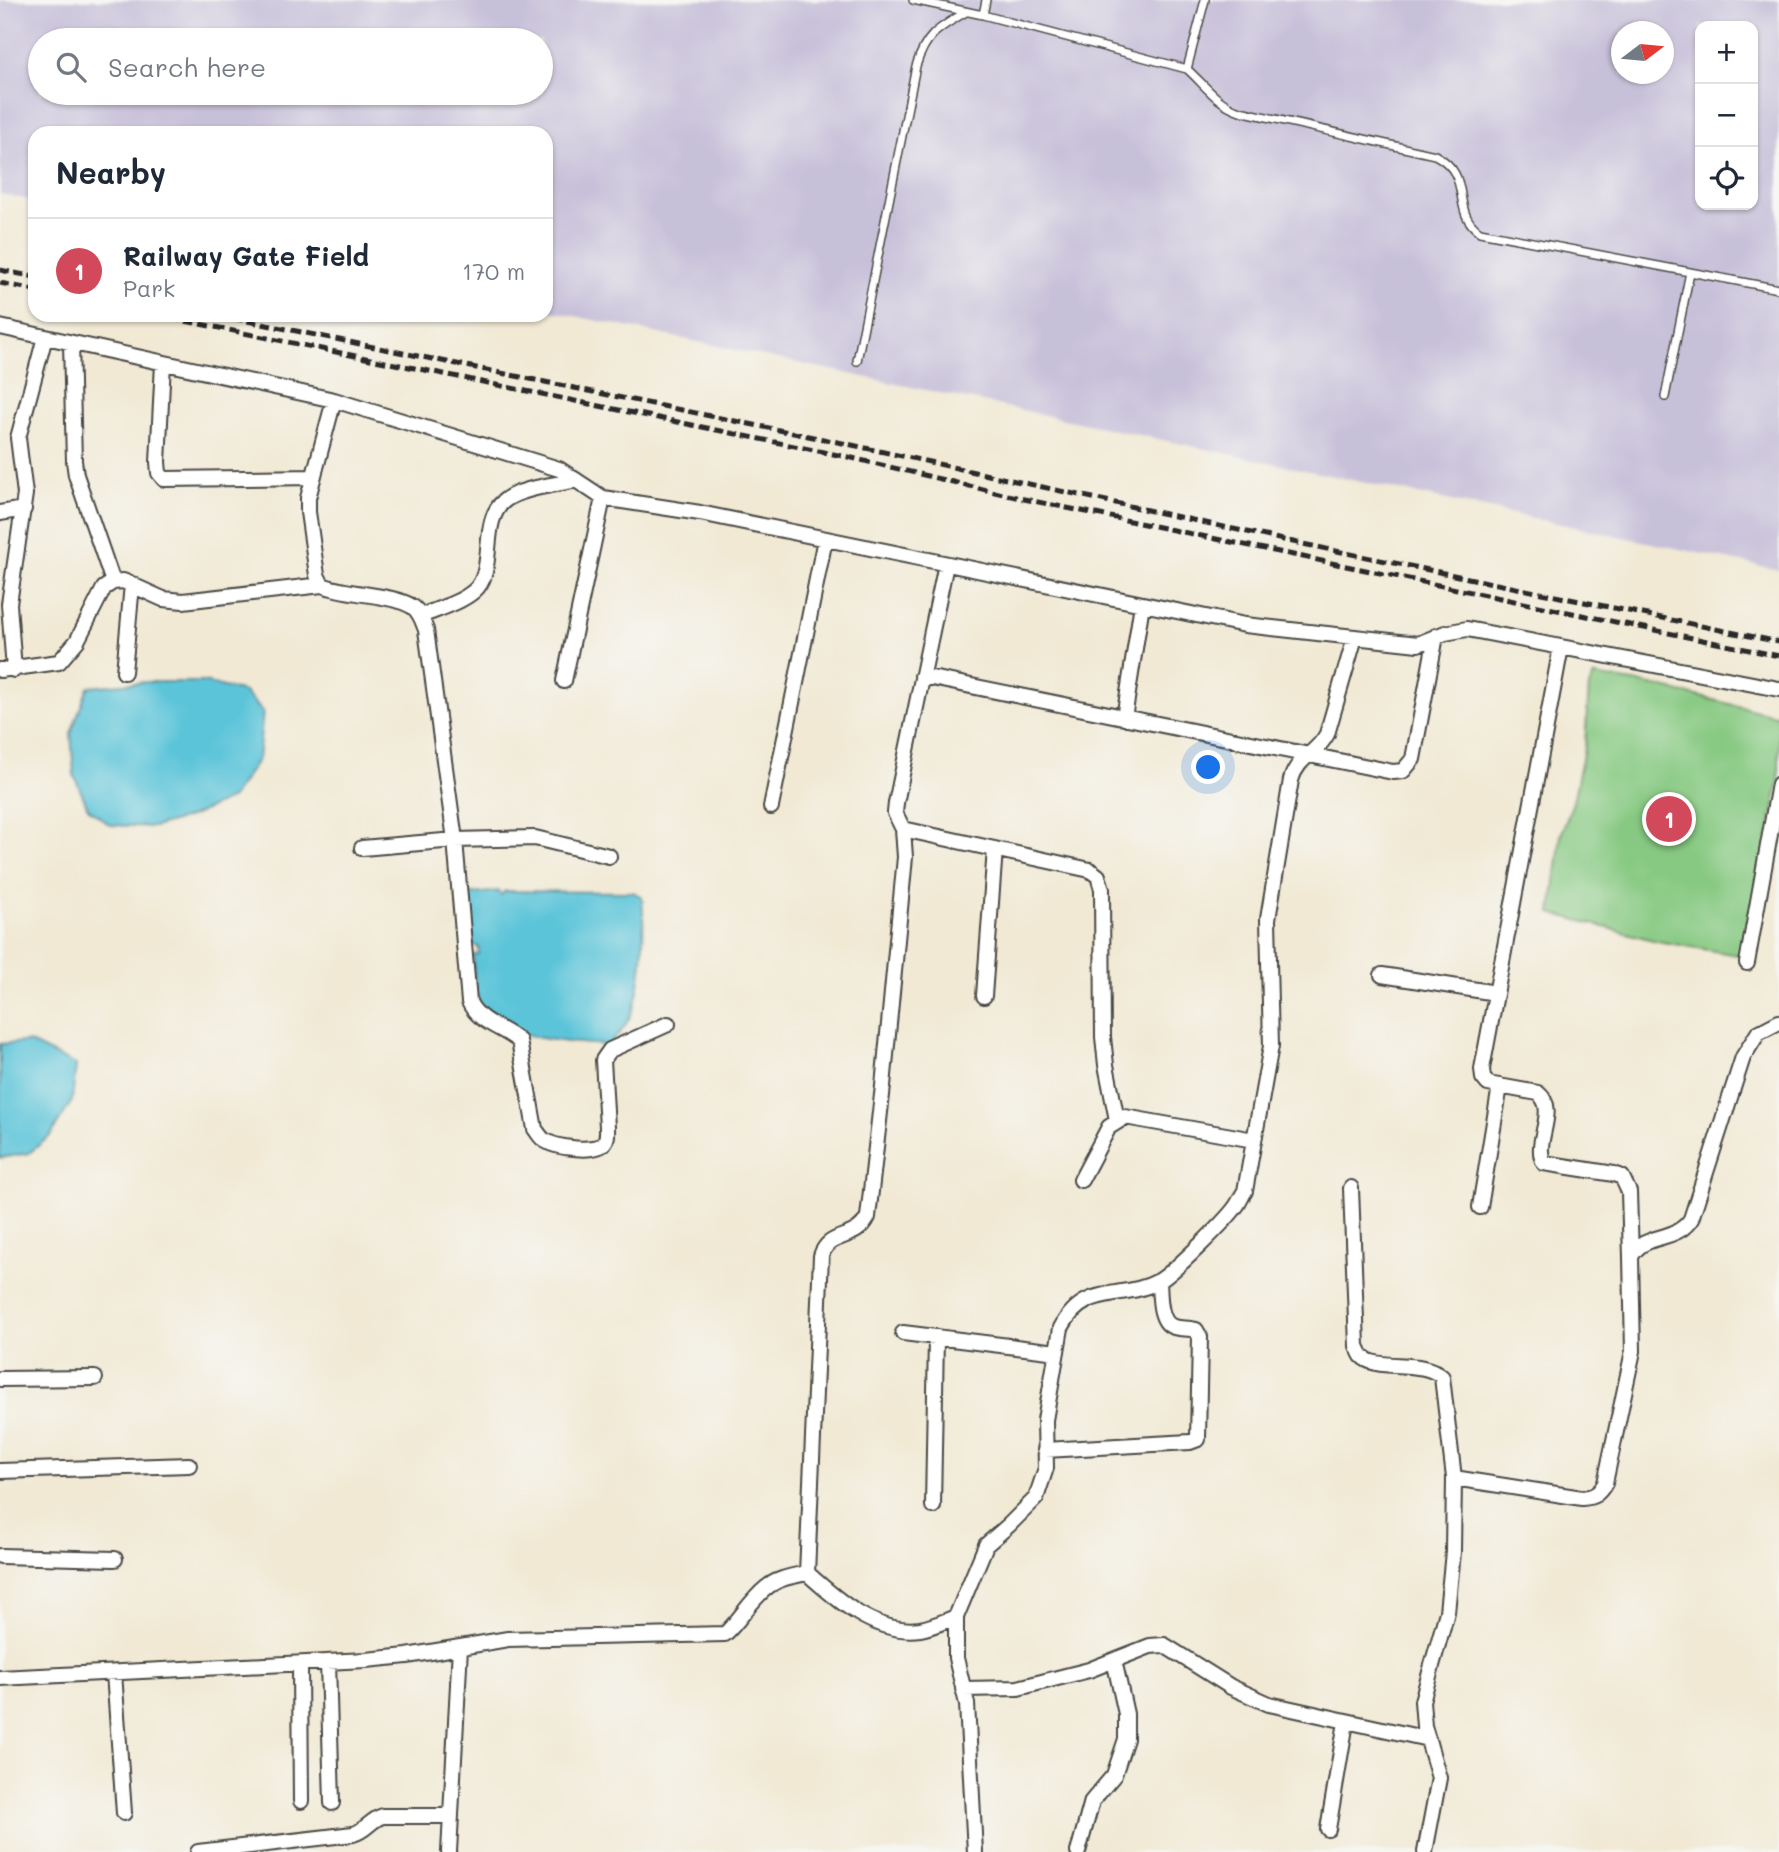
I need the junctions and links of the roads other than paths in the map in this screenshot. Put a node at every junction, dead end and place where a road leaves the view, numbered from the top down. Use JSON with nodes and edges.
{"nodes":[{"id":1,"x":913,"y":0,"type":"edge"},
{"id":2,"x":986,"y":0,"type":"edge"},
{"id":3,"x":1205,"y":0,"type":"edge"},
{"id":4,"x":967,"y":12,"type":"junction"},
{"id":5,"x":983,"y":15,"type":"junction"},
{"id":6,"x":1187,"y":69,"type":"junction"},
{"id":7,"x":1690,"y":272,"type":"junction"},
{"id":8,"x":1779,"y":289,"type":"edge"},
{"id":9,"x":0,"y":327,"type":"edge"},
{"id":10,"x":45,"y":337,"type":"junction"},
{"id":11,"x":71,"y":343,"type":"junction"},
{"id":12,"x":856,"y":361,"type":"dead end"},
{"id":13,"x":163,"y":363,"type":"junction"},
{"id":14,"x":1665,"y":397,"type":"dead end"},
{"id":15,"x":334,"y":400,"type":"junction"},
{"id":16,"x":313,"y":477,"type":"junction"},
{"id":17,"x":576,"y":480,"type":"junction"},
{"id":18,"x":0,"y":497,"type":"edge"},
{"id":19,"x":603,"y":498,"type":"junction"},
{"id":20,"x":24,"y":509,"type":"junction"},
{"id":21,"x":2,"y":513,"type":"edge"},
{"id":22,"x":825,"y":539,"type":"junction"},
{"id":23,"x":946,"y":564,"type":"junction"},
{"id":24,"x":113,"y":582,"type":"junction"},
{"id":25,"x":132,"y":584,"type":"junction"},
{"id":26,"x":322,"y":585,"type":"junction"},
{"id":27,"x":1142,"y":604,"type":"junction"},
{"id":28,"x":421,"y":616,"type":"junction"},
{"id":29,"x":1436,"y":636,"type":"junction"},
{"id":30,"x":1355,"y":637,"type":"junction"},
{"id":31,"x":1561,"y":647,"type":"junction"},
{"id":32,"x":7,"y":670,"type":"edge"},
{"id":33,"x":124,"y":672,"type":"dead end"},
{"id":34,"x":922,"y":676,"type":"junction"},
{"id":35,"x":564,"y":681,"type":"dead end"},
{"id":36,"x":1779,"y":689,"type":"edge"},
{"id":37,"x":1124,"y":718,"type":"junction"},
{"id":38,"x":1307,"y":755,"type":"junction"},
{"id":39,"x":1779,"y":784,"type":"edge"},
{"id":40,"x":771,"y":807,"type":"dead end"},
{"id":41,"x":903,"y":829,"type":"junction"},
{"id":42,"x":455,"y":841,"type":"junction"},
{"id":43,"x":362,"y":848,"type":"dead end"},
{"id":44,"x":995,"y":849,"type":"junction"},
{"id":45,"x":609,"y":856,"type":"dead end"},
{"id":46,"x":1747,"y":963,"type":"dead end"},
{"id":47,"x":1382,"y":975,"type":"dead end"},
{"id":48,"x":1496,"y":993,"type":"junction"},
{"id":49,"x":984,"y":996,"type":"dead end"},
{"id":50,"x":1779,"y":1022,"type":"edge"},
{"id":51,"x":668,"y":1024,"type":"dead end"},
{"id":52,"x":1500,"y":1087,"type":"junction"},
{"id":53,"x":1117,"y":1120,"type":"junction"},
{"id":54,"x":1254,"y":1140,"type":"junction"},
{"id":55,"x":1081,"y":1180,"type":"dead end"},
{"id":56,"x":1351,"y":1188,"type":"dead end"},
{"id":57,"x":1480,"y":1207,"type":"dead end"},
{"id":58,"x":1631,"y":1257,"type":"junction"},
{"id":59,"x":1159,"y":1281,"type":"junction"},
{"id":60,"x":904,"y":1333,"type":"dead end"},
{"id":61,"x":936,"y":1337,"type":"junction"},
{"id":62,"x":1058,"y":1352,"type":"junction"},
{"id":63,"x":95,"y":1378,"type":"dead end"},
{"id":64,"x":0,"y":1380,"type":"edge"},
{"id":65,"x":1045,"y":1450,"type":"junction"},
{"id":66,"x":188,"y":1465,"type":"dead end"},
{"id":67,"x":0,"y":1471,"type":"edge"},
{"id":68,"x":1454,"y":1478,"type":"junction"},
{"id":69,"x":933,"y":1506,"type":"dead end"},
{"id":70,"x":0,"y":1556,"type":"edge"},
{"id":71,"x":116,"y":1559,"type":"dead end"},
{"id":72,"x":807,"y":1573,"type":"junction"},
{"id":73,"x":956,"y":1617,"type":"junction"},
{"id":74,"x":460,"y":1647,"type":"junction"},
{"id":75,"x":1114,"y":1660,"type":"junction"},
{"id":76,"x":328,"y":1662,"type":"junction"},
{"id":77,"x":300,"y":1664,"type":"junction"},
{"id":78,"x":114,"y":1673,"type":"junction"},
{"id":79,"x":0,"y":1678,"type":"edge"},
{"id":80,"x":963,"y":1689,"type":"junction"},
{"id":81,"x":1346,"y":1722,"type":"junction"},
{"id":82,"x":1427,"y":1740,"type":"junction"},
{"id":83,"x":302,"y":1801,"type":"dead end"},
{"id":84,"x":332,"y":1803,"type":"dead end"},
{"id":85,"x":124,"y":1813,"type":"dead end"},
{"id":86,"x":451,"y":1816,"type":"junction"},
{"id":87,"x":1328,"y":1829,"type":"dead end"},
{"id":88,"x":198,"y":1852,"type":"edge"},
{"id":89,"x":449,"y":1852,"type":"edge"},
{"id":90,"x":975,"y":1852,"type":"edge"},
{"id":91,"x":1079,"y":1852,"type":"edge"},
{"id":92,"x":1425,"y":1852,"type":"edge"}],
"edges":[{"from":1,"to":4,"type":"lane"},
{"from":2,"to":5,"type":"lane"},
{"from":3,"to":6,"type":"lane"},
{"from":4,"to":5,"type":"lane"},
{"from":4,"to":12,"type":"lane"},
{"from":5,"to":6,"type":"lane"},
{"from":6,"to":7,"type":"lane"},
{"from":7,"to":8,"type":"lane"},
{"from":7,"to":14,"type":"lane"},
{"from":9,"to":10,"type":"street"},
{"from":10,"to":11,"type":"street"},
{"from":10,"to":20,"type":"street"},
{"from":11,"to":13,"type":"street"},
{"from":11,"to":24,"type":"street"},
{"from":13,"to":15,"type":"street"},
{"from":13,"to":16,"type":"street"},
{"from":15,"to":16,"type":"street"},
{"from":15,"to":17,"type":"street"},
{"from":16,"to":26,"type":"street"},
{"from":17,"to":19,"type":"street"},
{"from":17,"to":28,"type":"street"},
{"from":18,"to":21,"type":"street"},
{"from":19,"to":22,"type":"street"},
{"from":19,"to":35,"type":"street"},
{"from":20,"to":21,"type":"street"},
{"from":20,"to":32,"type":"street"},
{"from":22,"to":23,"type":"street"},
{"from":22,"to":40,"type":"street"},
{"from":23,"to":27,"type":"street"},
{"from":23,"to":34,"type":"street"},
{"from":24,"to":25,"type":"street"},
{"from":24,"to":32,"type":"street"},
{"from":25,"to":26,"type":"street"},
{"from":25,"to":33,"type":"street"},
{"from":26,"to":28,"type":"street"},
{"from":27,"to":30,"type":"street"},
{"from":27,"to":37,"type":"street"},
{"from":28,"to":42,"type":"street"},
{"from":29,"to":30,"type":"street"},
{"from":29,"to":31,"type":"street"},
{"from":29,"to":38,"type":"street"},
{"from":30,"to":38,"type":"street"},
{"from":31,"to":36,"type":"street"},
{"from":31,"to":48,"type":"street"},
{"from":34,"to":37,"type":"street"},
{"from":34,"to":41,"type":"street"},
{"from":37,"to":38,"type":"street"},
{"from":38,"to":54,"type":"street"},
{"from":39,"to":46,"type":"street"},
{"from":41,"to":44,"type":"street"},
{"from":41,"to":72,"type":"street"},
{"from":42,"to":43,"type":"street"},
{"from":42,"to":45,"type":"street"},
{"from":42,"to":51,"type":"street"},
{"from":44,"to":49,"type":"street"},
{"from":44,"to":53,"type":"street"},
{"from":47,"to":48,"type":"street"},
{"from":48,"to":52,"type":"street"},
{"from":50,"to":58,"type":"street"},
{"from":52,"to":57,"type":"street"},
{"from":52,"to":58,"type":"street"},
{"from":53,"to":54,"type":"street"},
{"from":53,"to":55,"type":"street"},
{"from":54,"to":59,"type":"street"},
{"from":56,"to":68,"type":"street"},
{"from":58,"to":68,"type":"street"},
{"from":59,"to":62,"type":"street"},
{"from":59,"to":65,"type":"street"},
{"from":60,"to":61,"type":"street"},
{"from":61,"to":62,"type":"street"},
{"from":61,"to":69,"type":"street"},
{"from":62,"to":65,"type":"street"},
{"from":63,"to":64,"type":"street"},
{"from":65,"to":73,"type":"street"},
{"from":66,"to":67,"type":"street"},
{"from":68,"to":82,"type":"street"},
{"from":70,"to":71,"type":"street"},
{"from":72,"to":73,"type":"street"},
{"from":72,"to":74,"type":"street"},
{"from":73,"to":80,"type":"street"},
{"from":74,"to":76,"type":"street"},
{"from":74,"to":86,"type":"street"},
{"from":75,"to":80,"type":"street"},
{"from":75,"to":81,"type":"street"},
{"from":75,"to":91,"type":"street"},
{"from":76,"to":77,"type":"street"},
{"from":76,"to":84,"type":"street"},
{"from":77,"to":78,"type":"street"},
{"from":77,"to":83,"type":"street"},
{"from":78,"to":79,"type":"street"},
{"from":78,"to":85,"type":"street"},
{"from":80,"to":90,"type":"street"},
{"from":81,"to":82,"type":"street"},
{"from":81,"to":87,"type":"street"},
{"from":82,"to":92,"type":"street"},
{"from":86,"to":88,"type":"street"},
{"from":86,"to":89,"type":"street"}]}
